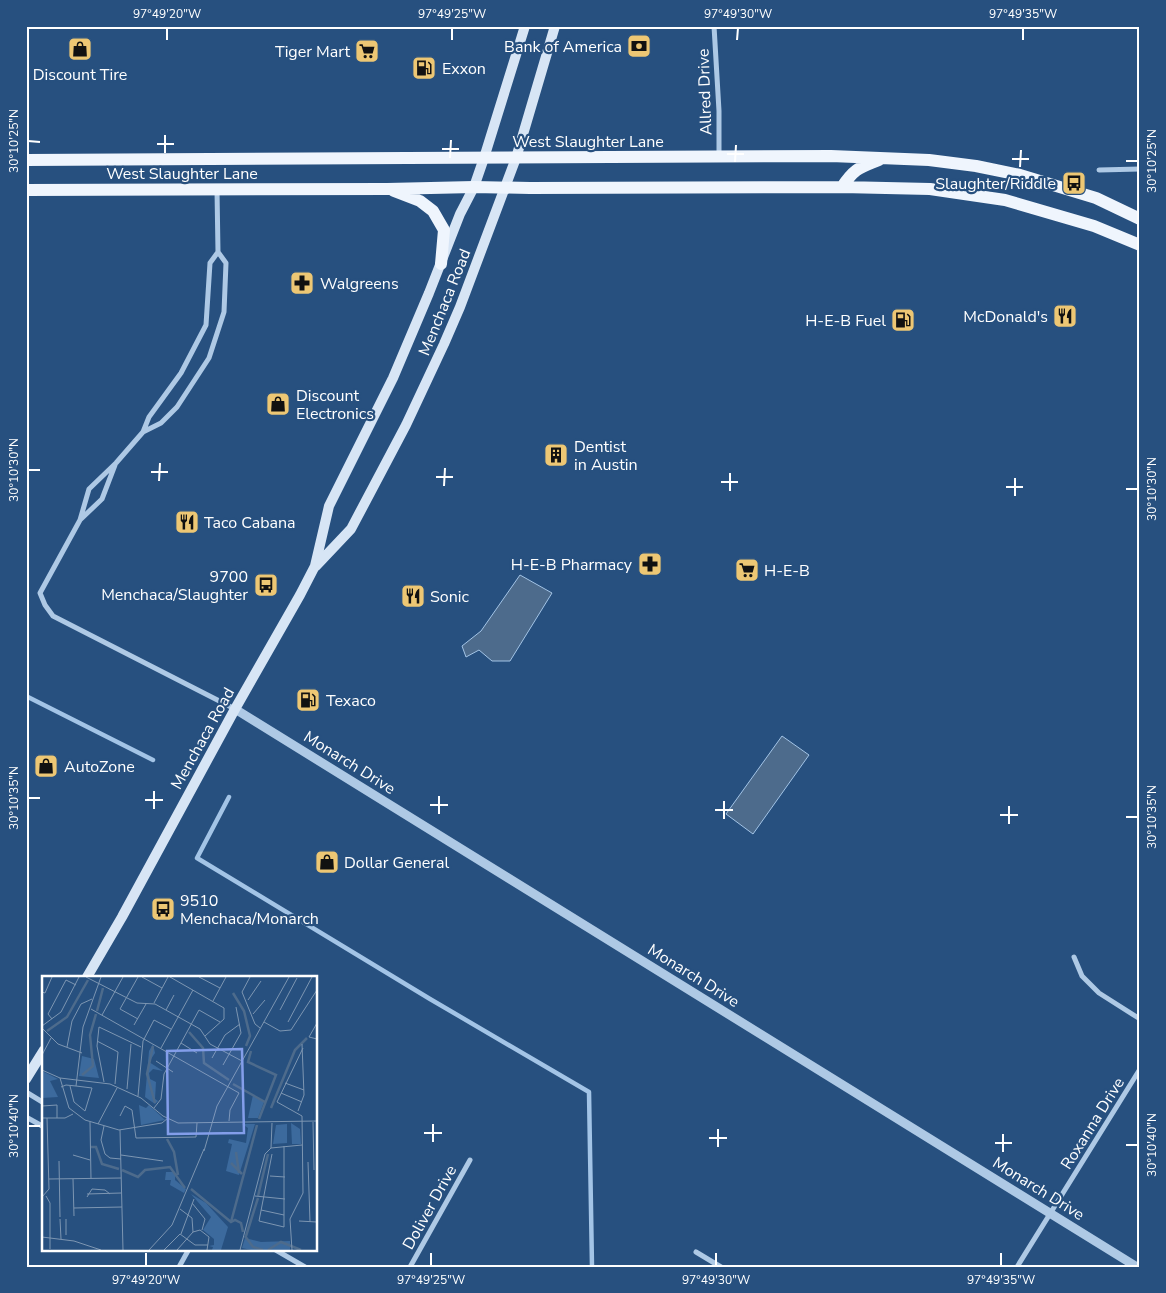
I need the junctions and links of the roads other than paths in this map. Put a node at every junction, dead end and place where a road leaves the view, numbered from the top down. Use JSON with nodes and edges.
{"nodes":[{"id":1,"x":525,"y":26,"type":"edge"},
{"id":2,"x":555,"y":26,"type":"edge"},
{"id":3,"x":714,"y":26,"type":"edge"},
{"id":4,"x":719,"y":156,"type":"junction"},
{"id":5,"x":484,"y":158,"type":"junction"},
{"id":6,"x":516,"y":158,"type":"junction"},
{"id":7,"x":886,"y":158,"type":"junction"},
{"id":8,"x":26,"y":160,"type":"edge"},
{"id":9,"x":1140,"y":169,"type":"edge"},
{"id":10,"x":1099,"y":170,"type":"dead end"},
{"id":11,"x":474,"y":187,"type":"junction"},
{"id":12,"x":842,"y":187,"type":"junction"},
{"id":13,"x":387,"y":188,"type":"junction"},
{"id":14,"x":504,"y":188,"type":"junction"},
{"id":15,"x":217,"y":189,"type":"junction"},
{"id":16,"x":26,"y":190,"type":"edge"},
{"id":17,"x":1140,"y":219,"type":"edge"},
{"id":18,"x":1140,"y":246,"type":"edge"},
{"id":19,"x":218,"y":252,"type":"junction"},
{"id":20,"x":440,"y":264,"type":"junction"},
{"id":21,"x":143,"y":432,"type":"junction"},
{"id":22,"x":116,"y":463,"type":"junction"},
{"id":23,"x":80,"y":520,"type":"junction"},
{"id":24,"x":315,"y":566,"type":"junction"},
{"id":25,"x":235,"y":709,"type":"junction"},
{"id":26,"x":1074,"y":957,"type":"dead end"},
{"id":27,"x":88,"y":976,"type":"edge"},
{"id":28,"x":1140,"y":1019,"type":"edge"},
{"id":29,"x":42,"y":1053,"type":"edge"},
{"id":30,"x":1140,"y":1069,"type":"edge"},
{"id":31,"x":26,"y":1079,"type":"edge"},
{"id":32,"x":26,"y":1092,"type":"edge"},
{"id":33,"x":42,"y":1102,"type":"edge"},
{"id":34,"x":26,"y":1117,"type":"edge"},
{"id":35,"x":42,"y":1126,"type":"edge"},
{"id":36,"x":470,"y":1160,"type":"dead end"},
{"id":37,"x":1051,"y":1213,"type":"junction"},
{"id":38,"x":188,"y":1250,"type":"edge"},
{"id":39,"x":276,"y":1250,"type":"edge"},
{"id":40,"x":696,"y":1252,"type":"dead end"},
{"id":41,"x":179,"y":1267,"type":"edge"},
{"id":42,"x":305,"y":1267,"type":"edge"},
{"id":43,"x":410,"y":1267,"type":"edge"},
{"id":44,"x":721,"y":1267,"type":"edge"},
{"id":45,"x":1017,"y":1267,"type":"edge"},
{"id":46,"x":1137,"y":1267,"type":"edge"}],
"edges":[{"from":1,"to":5,"type":"main road","name":"Menchaca Road"},
{"from":2,"to":6,"type":"main road","name":"Menchaca Road"},
{"from":3,"to":4,"type":"street","name":"Allred Drive"},
{"from":4,"to":6,"type":"main road","name":"West Slaughter Lane"},
{"from":4,"to":7,"type":"main road","name":"West Slaughter Lane"},
{"from":5,"to":6,"type":"main road","name":"West Slaughter Lane"},
{"from":5,"to":8,"type":"main road","name":"West Slaughter Lane"},
{"from":5,"to":11,"type":"main road","name":"Menchaca Road"},
{"from":6,"to":14,"type":"main road","name":"Menchaca Road"},
{"from":7,"to":12,"type":"main road"},
{"from":7,"to":17,"type":"main road","name":"West Slaughter Lane"},
{"from":9,"to":10,"type":"street"},
{"from":11,"to":13,"type":"main road","name":"West Slaughter Lane"},
{"from":11,"to":14,"type":"main road","name":"West Slaughter Lane"},
{"from":11,"to":20,"type":"main road","name":"Menchaca Road"},
{"from":12,"to":14,"type":"main road","name":"West Slaughter Lane"},
{"from":12,"to":18,"type":"main road","name":"West Slaughter Lane"},
{"from":13,"to":15,"type":"main road","name":"West Slaughter Lane"},
{"from":13,"to":20,"type":"main road"},
{"from":14,"to":24,"type":"main road","name":"Menchaca Road"},
{"from":15,"to":16,"type":"main road","name":"West Slaughter Lane"},
{"from":15,"to":19,"type":"street"},
{"from":19,"to":21,"type":"street"},
{"from":19,"to":21,"type":"street"},
{"from":20,"to":24,"type":"main road","name":"Menchaca Road"},
{"from":21,"to":22,"type":"street"},
{"from":22,"to":23,"type":"street"},
{"from":22,"to":23,"type":"street"},
{"from":23,"to":25,"type":"street"},
{"from":24,"to":25,"type":"main road","name":"Menchaca Road"},
{"from":25,"to":27,"type":"main road","name":"Menchaca Road"},
{"from":25,"to":37,"type":"street","name":"Monarch Drive"},
{"from":26,"to":28,"type":"street"},
{"from":29,"to":31,"type":"main road"},
{"from":30,"to":37,"type":"street","name":"Roxanna Drive"},
{"from":32,"to":33,"type":"street"},
{"from":34,"to":35,"type":"street"},
{"from":36,"to":43,"type":"street","name":"Doliver Drive"},
{"from":37,"to":45,"type":"street","name":"Roxanna Drive"},
{"from":37,"to":46,"type":"street","name":"Monarch Drive"},
{"from":38,"to":41,"type":"street"},
{"from":39,"to":42,"type":"street"},
{"from":40,"to":44,"type":"street"}]}
